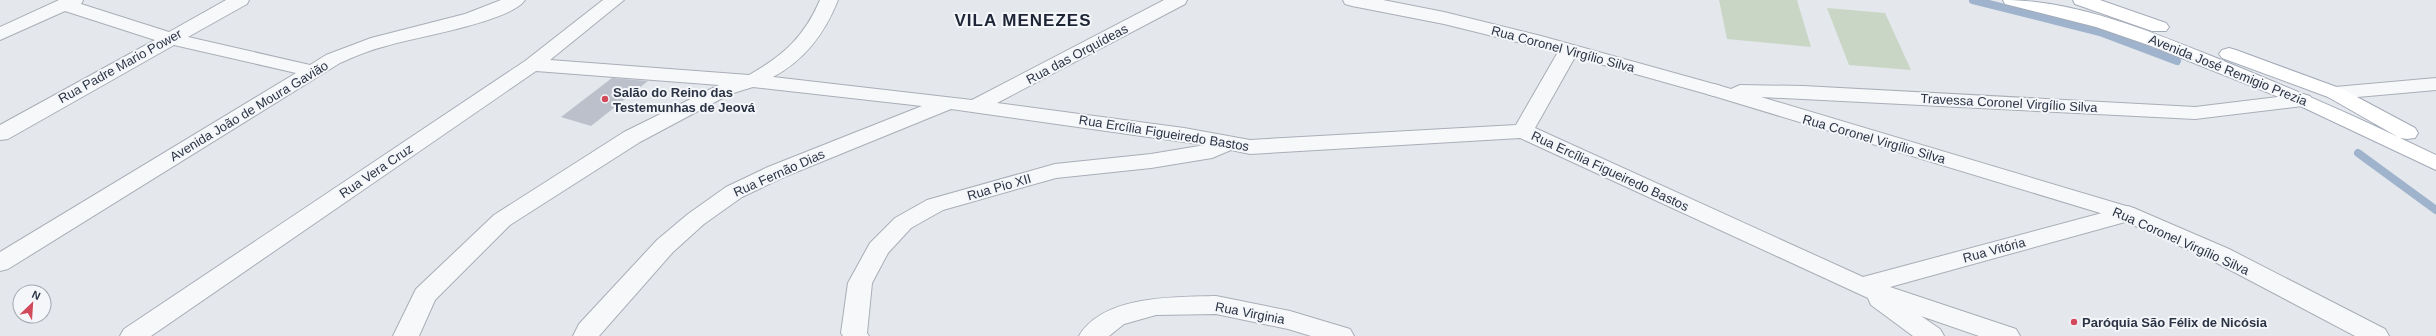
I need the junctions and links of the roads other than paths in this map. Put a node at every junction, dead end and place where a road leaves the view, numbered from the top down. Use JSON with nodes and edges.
{"nodes":[{"id":1,"x":240,"y":0,"type":"edge"},
{"id":2,"x":516,"y":0,"type":"edge"},
{"id":3,"x":615,"y":0,"type":"edge"},
{"id":4,"x":829,"y":0,"type":"edge"},
{"id":5,"x":1178,"y":0,"type":"edge"},
{"id":6,"x":1352,"y":0,"type":"edge"},
{"id":7,"x":2012,"y":0,"type":"edge"},
{"id":8,"x":2082,"y":0,"type":"edge"},
{"id":9,"x":69,"y":2,"type":"edge"},
{"id":10,"x":0,"y":34,"type":"edge"},
{"id":11,"x":169,"y":38,"type":"junction"},
{"id":12,"x":1569,"y":50,"type":"junction"},
{"id":13,"x":532,"y":64,"type":"junction"},
{"id":14,"x":312,"y":71,"type":"junction"},
{"id":15,"x":752,"y":81,"type":"junction"},
{"id":16,"x":2436,"y":84,"type":"edge"},
{"id":17,"x":1714,"y":90,"type":"junction"},
{"id":18,"x":1803,"y":92,"type":"junction"},
{"id":19,"x":2334,"y":93,"type":"junction"},
{"id":20,"x":2303,"y":100,"type":"junction"},
{"id":21,"x":949,"y":103,"type":"junction"},
{"id":22,"x":976,"y":106,"type":"junction"},
{"id":23,"x":1802,"y":118,"type":"junction"},
{"id":24,"x":1523,"y":131,"type":"junction"},
{"id":25,"x":0,"y":134,"type":"edge"},
{"id":26,"x":1226,"y":144,"type":"junction"},
{"id":27,"x":2436,"y":149,"type":"edge"},
{"id":28,"x":2436,"y":163,"type":"edge"},
{"id":29,"x":2128,"y":214,"type":"junction"},
{"id":30,"x":0,"y":264,"type":"edge"},
{"id":31,"x":1861,"y":286,"type":"junction"},
{"id":32,"x":133,"y":336,"type":"edge"},
{"id":33,"x":406,"y":336,"type":"edge"},
{"id":34,"x":586,"y":336,"type":"edge"},
{"id":35,"x":856,"y":336,"type":"edge"},
{"id":36,"x":1092,"y":336,"type":"edge"},
{"id":37,"x":1341,"y":336,"type":"edge"},
{"id":38,"x":1931,"y":336,"type":"edge"},
{"id":39,"x":2007,"y":336,"type":"edge"},
{"id":40,"x":2376,"y":336,"type":"edge"}],
"edges":[{"from":1,"to":11,"type":"street","name":"Rua Padre Mario Power"},
{"from":2,"to":14,"type":"street","name":"Avenida João de Moura Gavião"},
{"from":3,"to":13,"type":"street","name":"Rua Vera Cruz"},
{"from":4,"to":15,"type":"street"},
{"from":5,"to":22,"type":"street","name":"Rua das Orquídeas"},
{"from":6,"to":12,"type":"street","name":"Rua Coronel Virgílio Silva"},
{"from":7,"to":20,"type":"main road","name":"Avenida José Remigio Prezia"},
{"from":8,"to":19,"type":"main road","name":"Avenida José Remigio Prezia"},
{"from":9,"to":10,"type":"street"},
{"from":9,"to":11,"type":"street"},
{"from":11,"to":14,"type":"street"},
{"from":11,"to":25,"type":"street","name":"Rua Padre Mario Power"},
{"from":12,"to":17,"type":"street","name":"Rua Coronel Virgílio Silva"},
{"from":12,"to":24,"type":"street"},
{"from":13,"to":15,"type":"street","name":"Rua Ercília Figueiredo Bastos"},
{"from":13,"to":32,"type":"street","name":"Rua Vera Cruz"},
{"from":14,"to":30,"type":"street","name":"Avenida João de Moura Gavião"},
{"from":15,"to":21,"type":"street","name":"Rua Ercília Figueiredo Bastos"},
{"from":15,"to":33,"type":"street"},
{"from":16,"to":19,"type":"street"},
{"from":17,"to":18,"type":"street","name":"Travessa Coronel Virgílio Silva"},
{"from":17,"to":23,"type":"street","name":"Rua Coronel Virgílio Silva"},
{"from":18,"to":20,"type":"street","name":"Travessa Coronel Virgílio Silva"},
{"from":18,"to":23,"type":"street"},
{"from":19,"to":27,"type":"main road","name":"Avenida José Remigio Prezia"},
{"from":20,"to":28,"type":"main road","name":"Avenida José Remigio Prezia"},
{"from":21,"to":22,"type":"street","name":"Rua Ercília Figueiredo Bastos"},
{"from":21,"to":34,"type":"street","name":"Rua Fernão Dias"},
{"from":22,"to":26,"type":"street","name":"Rua Ercília Figueiredo Bastos"},
{"from":23,"to":29,"type":"street","name":"Rua Coronel Virgílio Silva"},
{"from":24,"to":26,"type":"street","name":"Rua Ercília Figueiredo Bastos"},
{"from":24,"to":31,"type":"street","name":"Rua Ercília Figueiredo Bastos"},
{"from":26,"to":35,"type":"street","name":"Rua Pio XII"},
{"from":29,"to":31,"type":"street","name":"Rua Vitória"},
{"from":29,"to":40,"type":"street","name":"Rua Coronel Virgílio Silva"},
{"from":31,"to":38,"type":"street"},
{"from":31,"to":39,"type":"street"},
{"from":36,"to":37,"type":"street","name":"Rua Virginia"}]}
